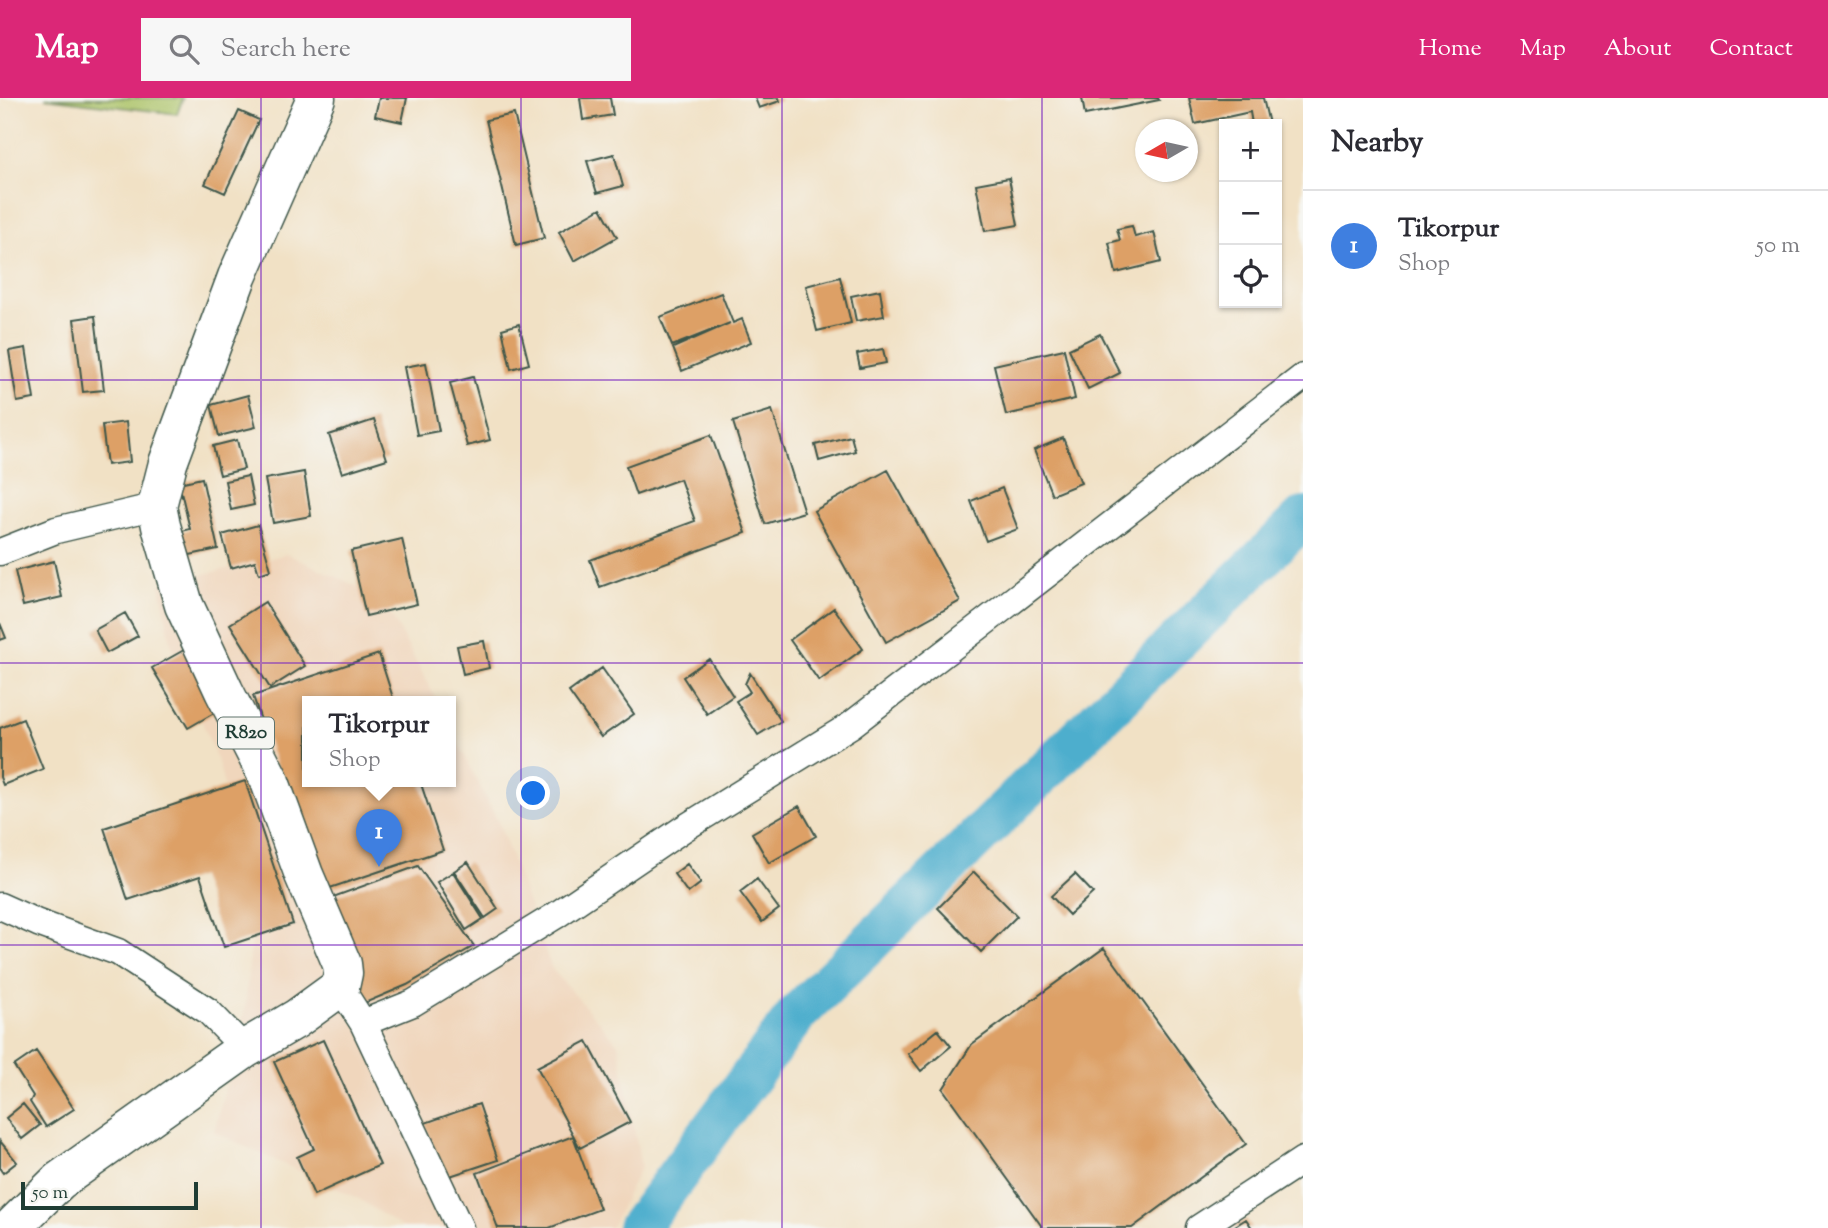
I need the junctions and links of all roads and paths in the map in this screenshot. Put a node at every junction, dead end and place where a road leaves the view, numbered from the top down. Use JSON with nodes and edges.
{"nodes":[{"id":1,"x":316,"y":98,"type":"edge"},
{"id":2,"x":1303,"y":377,"type":"edge"},
{"id":3,"x":157,"y":506,"type":"junction"},
{"id":4,"x":0,"y":552,"type":"edge"},
{"id":5,"x":0,"y":906,"type":"edge"},
{"id":6,"x":340,"y":988,"type":"junction"},
{"id":7,"x":363,"y":1023,"type":"junction"},
{"id":8,"x":245,"y":1049,"type":"junction"},
{"id":9,"x":1303,"y":1160,"type":"edge"},
{"id":10,"x":11,"y":1228,"type":"edge"},
{"id":11,"x":460,"y":1228,"type":"edge"},
{"id":12,"x":1199,"y":1228,"type":"edge"}],
"edges":[{"from":1,"to":3,"type":"main road","number":"R820"},
{"from":2,"to":7,"type":"street"},
{"from":3,"to":4,"type":"street"},
{"from":3,"to":6,"type":"main road","number":"R820"},
{"from":5,"to":8,"type":"street"},
{"from":6,"to":7,"type":"street"},
{"from":6,"to":8,"type":"main road"},
{"from":7,"to":11,"type":"street"},
{"from":8,"to":10,"type":"main road"},
{"from":9,"to":12,"type":"street"}]}
